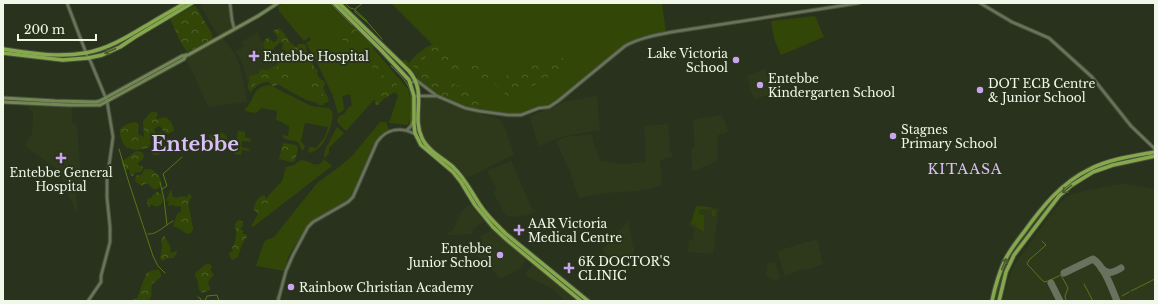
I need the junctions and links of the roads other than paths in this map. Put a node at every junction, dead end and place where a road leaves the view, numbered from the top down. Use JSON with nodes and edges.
{"nodes":[{"id":1,"x":67,"y":3,"type":"edge"},
{"id":2,"x":185,"y":3,"type":"edge"},
{"id":3,"x":192,"y":3,"type":"edge"},
{"id":4,"x":230,"y":3,"type":"edge"},
{"id":5,"x":278,"y":3,"type":"edge"},
{"id":6,"x":334,"y":3,"type":"edge"},
{"id":7,"x":339,"y":3,"type":"edge"},
{"id":8,"x":859,"y":3,"type":"edge"},
{"id":9,"x":980,"y":3,"type":"edge"},
{"id":10,"x":234,"y":28,"type":"junction"},
{"id":11,"x":3,"y":50,"type":"edge"},
{"id":12,"x":3,"y":53,"type":"edge"},
{"id":13,"x":86,"y":53,"type":"junction"},
{"id":14,"x":88,"y":58,"type":"junction"},
{"id":15,"x":415,"y":78,"type":"junction"},
{"id":16,"x":410,"y":81,"type":"junction"},
{"id":17,"x":414,"y":96,"type":"junction"},
{"id":18,"x":419,"y":96,"type":"junction"},
{"id":19,"x":437,"y":96,"type":"junction"},
{"id":20,"x":3,"y":98,"type":"edge"},
{"id":21,"x":106,"y":100,"type":"junction"},
{"id":22,"x":3,"y":102,"type":"edge"},
{"id":23,"x":68,"y":103,"type":"junction"},
{"id":24,"x":414,"y":120,"type":"junction"},
{"id":25,"x":406,"y":130,"type":"junction"},
{"id":26,"x":416,"y":135,"type":"junction"},
{"id":27,"x":423,"y":144,"type":"junction"},
{"id":28,"x":1155,"y":149,"type":"edge"},
{"id":29,"x":1155,"y":152,"type":"edge"},
{"id":30,"x":1155,"y":156,"type":"edge"},
{"id":31,"x":88,"y":301,"type":"edge"},
{"id":32,"x":278,"y":301,"type":"edge"},
{"id":33,"x":581,"y":301,"type":"edge"},
{"id":34,"x":588,"y":301,"type":"edge"},
{"id":35,"x":992,"y":301,"type":"edge"},
{"id":36,"x":999,"y":301,"type":"edge"}],
"edges":[{"from":1,"to":13,"type":"street"},
{"from":2,"to":13,"type":"highway"},
{"from":3,"to":14,"type":"highway","one_way":true},
{"from":4,"to":10,"type":"street"},
{"from":5,"to":10,"type":"main road"},
{"from":6,"to":16,"type":"highway"},
{"from":7,"to":15,"type":"highway"},
{"from":8,"to":19,"type":"street"},
{"from":9,"to":28,"type":"street"},
{"from":10,"to":21,"type":"main road"},
{"from":11,"to":13,"type":"highway"},
{"from":12,"to":14,"type":"highway"},
{"from":13,"to":14,"type":"street"},
{"from":14,"to":21,"type":"street"},
{"from":15,"to":16,"type":"street"},
{"from":15,"to":18,"type":"highway"},
{"from":15,"to":19,"type":"street"},
{"from":16,"to":17,"type":"highway"},
{"from":17,"to":18,"type":"street"},
{"from":17,"to":24,"type":"highway"},
{"from":18,"to":19,"type":"street"},
{"from":18,"to":27,"type":"highway"},
{"from":20,"to":23,"type":"main road"},
{"from":21,"to":23,"type":"main road"},
{"from":21,"to":31,"type":"street"},
{"from":22,"to":23,"type":"main road"},
{"from":24,"to":25,"type":"street"},
{"from":24,"to":26,"type":"highway"},
{"from":25,"to":26,"type":"street"},
{"from":25,"to":32,"type":"street"},
{"from":26,"to":27,"type":"highway"},
{"from":27,"to":33,"type":"highway"},
{"from":27,"to":34,"type":"highway"},
{"from":35,"to":29,"type":"highway","one_way":true},
{"from":30,"to":36,"type":"highway","one_way":true}]}
